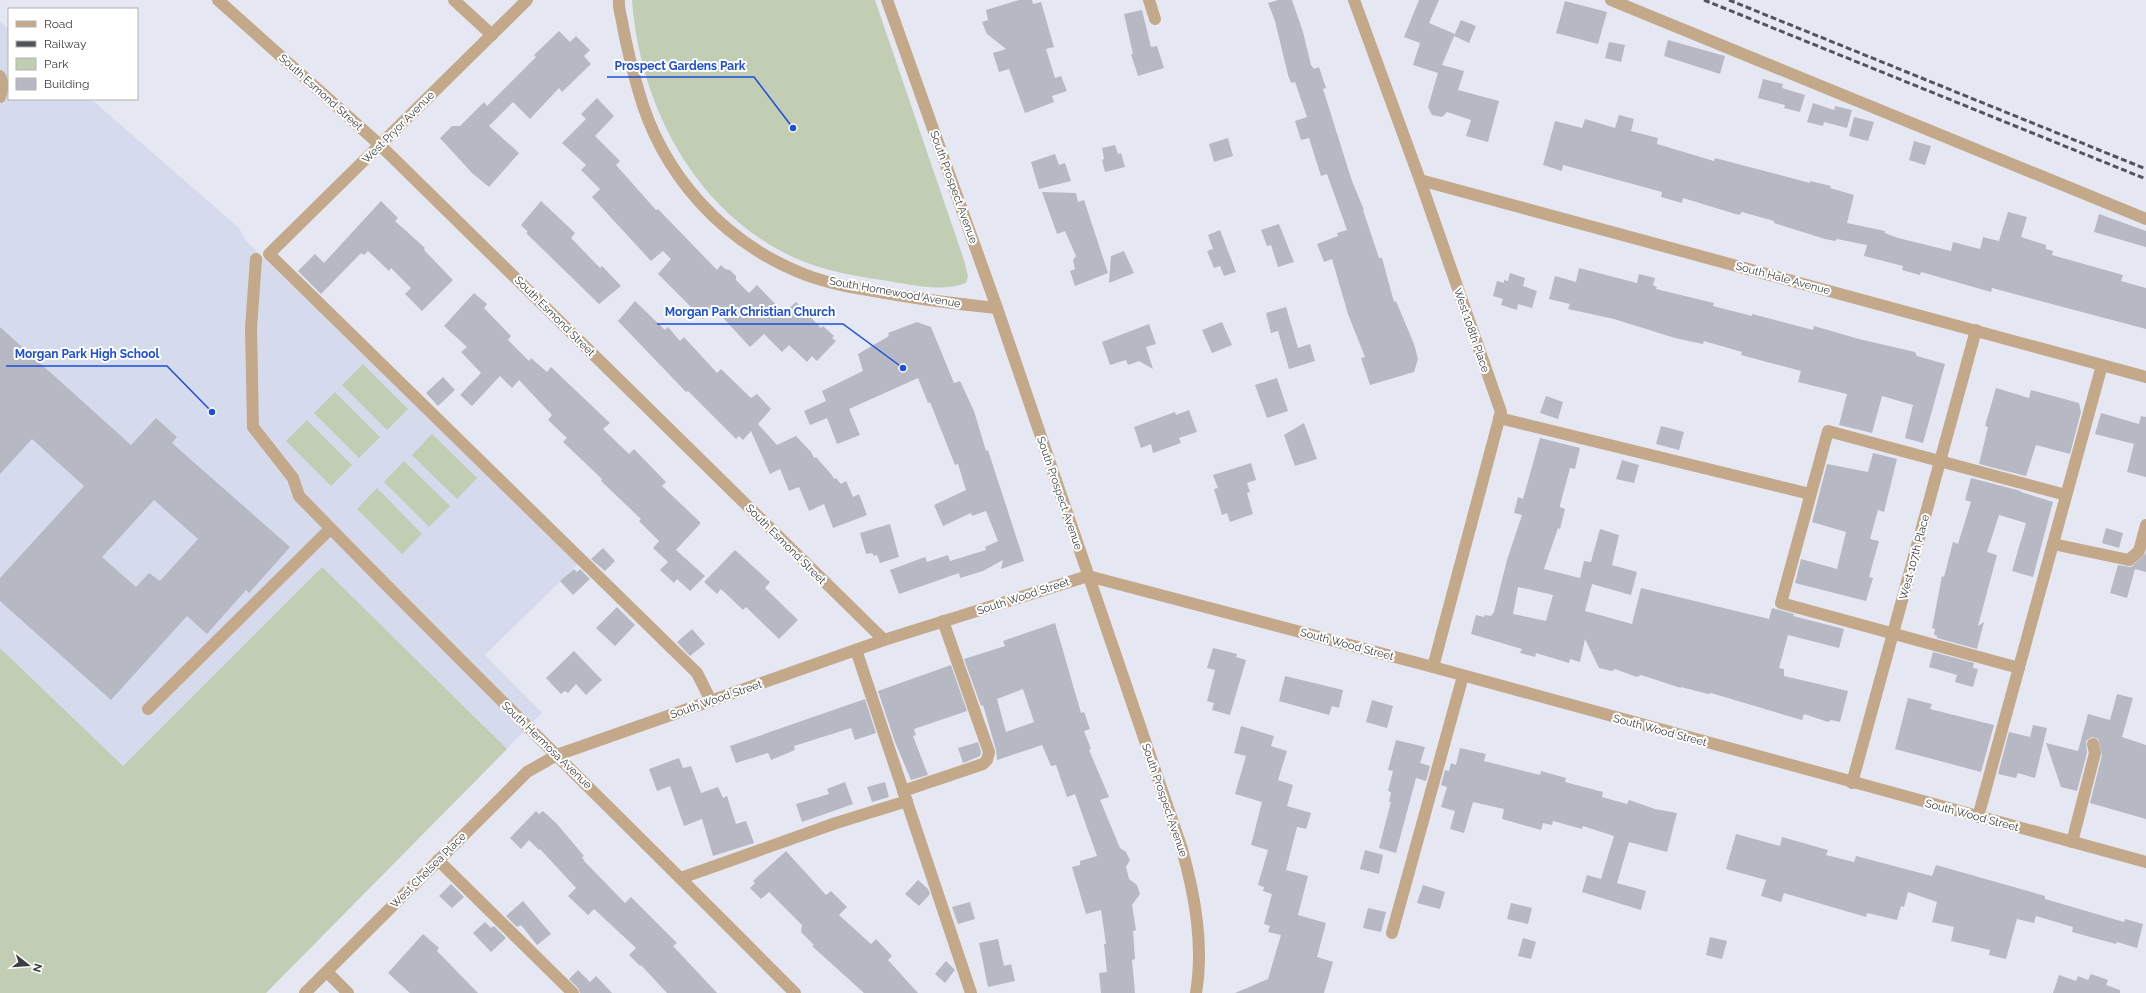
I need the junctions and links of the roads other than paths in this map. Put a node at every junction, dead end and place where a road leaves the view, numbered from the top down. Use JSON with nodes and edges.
{"nodes":[{"id":1,"x":218,"y":0,"type":"edge"},
{"id":2,"x":454,"y":0,"type":"edge"},
{"id":3,"x":527,"y":0,"type":"edge"},
{"id":4,"x":887,"y":0,"type":"edge"},
{"id":5,"x":1148,"y":0,"type":"edge"},
{"id":6,"x":1354,"y":0,"type":"edge"},
{"id":7,"x":1611,"y":0,"type":"edge"},
{"id":8,"x":618,"y":1,"type":"edge"},
{"id":9,"x":1155,"y":20,"type":"dead end"},
{"id":10,"x":492,"y":35,"type":"junction"},
{"id":11,"x":0,"y":76,"type":"edge"},
{"id":12,"x":0,"y":97,"type":"edge"},
{"id":13,"x":380,"y":145,"type":"junction"},
{"id":14,"x":1420,"y":180,"type":"junction"},
{"id":15,"x":2146,"y":219,"type":"edge"},
{"id":16,"x":256,"y":259,"type":"dead end"},
{"id":17,"x":997,"y":308,"type":"junction"},
{"id":18,"x":1976,"y":330,"type":"junction"},
{"id":19,"x":2102,"y":365,"type":"junction"},
{"id":20,"x":2146,"y":377,"type":"edge"},
{"id":21,"x":1499,"y":418,"type":"junction"},
{"id":22,"x":1941,"y":461,"type":"junction"},
{"id":23,"x":1810,"y":494,"type":"junction"},
{"id":24,"x":2066,"y":496,"type":"junction"},
{"id":25,"x":2146,"y":526,"type":"edge"},
{"id":26,"x":330,"y":528,"type":"junction"},
{"id":27,"x":2053,"y":544,"type":"junction"},
{"id":28,"x":1088,"y":576,"type":"junction"},
{"id":29,"x":943,"y":621,"type":"junction"},
{"id":30,"x":1894,"y":633,"type":"junction"},
{"id":31,"x":884,"y":640,"type":"junction"},
{"id":32,"x":856,"y":650,"type":"junction"},
{"id":33,"x":1433,"y":667,"type":"junction"},
{"id":34,"x":2019,"y":668,"type":"junction"},
{"id":35,"x":1463,"y":676,"type":"junction"},
{"id":36,"x":711,"y":701,"type":"junction"},
{"id":37,"x":148,"y":709,"type":"dead end"},
{"id":38,"x":2094,"y":744,"type":"dead end"},
{"id":39,"x":558,"y":755,"type":"junction"},
{"id":40,"x":1852,"y":783,"type":"junction"},
{"id":41,"x":905,"y":796,"type":"junction"},
{"id":42,"x":1978,"y":817,"type":"junction"},
{"id":43,"x":2072,"y":842,"type":"junction"},
{"id":44,"x":438,"y":860,"type":"junction"},
{"id":45,"x":2146,"y":862,"type":"edge"},
{"id":46,"x":681,"y":878,"type":"junction"},
{"id":47,"x":1392,"y":933,"type":"dead end"},
{"id":48,"x":327,"y":972,"type":"junction"},
{"id":49,"x":305,"y":993,"type":"edge"},
{"id":50,"x":348,"y":993,"type":"edge"},
{"id":51,"x":573,"y":993,"type":"edge"},
{"id":52,"x":795,"y":993,"type":"edge"},
{"id":53,"x":971,"y":993,"type":"edge"},
{"id":54,"x":1196,"y":993,"type":"edge"}],
"edges":[{"from":1,"to":13,"type":"street","name":"South Esmond Street"},
{"from":2,"to":10,"type":"street"},
{"from":3,"to":10,"type":"street","name":"West Pryor Avenue"},
{"from":4,"to":17,"type":"street","name":"South Prospect Avenue"},
{"from":5,"to":9,"type":"street"},
{"from":6,"to":14,"type":"street","name":"West 108th Place"},
{"from":7,"to":15,"type":"street"},
{"from":8,"to":17,"type":"street","name":"South Homewood Avenue"},
{"from":10,"to":13,"type":"street","name":"West Pryor Avenue"},
{"from":11,"to":12,"type":"street"},
{"from":13,"to":31,"type":"street","name":"South Esmond Street"},
{"from":13,"to":36,"type":"street","name":"West Pryor Avenue"},
{"from":14,"to":18,"type":"street","name":"South Hale Avenue"},
{"from":14,"to":21,"type":"street","name":"West 108th Place"},
{"from":16,"to":26,"type":"street","name":"South Hermosa Avenue"},
{"from":17,"to":28,"type":"street","name":"South Prospect Avenue"},
{"from":18,"to":19,"type":"street","name":"South Hale Avenue"},
{"from":18,"to":22,"type":"street","name":"West 107th Place"},
{"from":19,"to":20,"type":"street","name":"South Hale Avenue"},
{"from":19,"to":24,"type":"street"},
{"from":21,"to":23,"type":"street"},
{"from":21,"to":33,"type":"street","name":"West 108th Place"},
{"from":22,"to":23,"type":"street"},
{"from":22,"to":24,"type":"street"},
{"from":22,"to":30,"type":"street","name":"West 107th Place"},
{"from":23,"to":30,"type":"street"},
{"from":24,"to":27,"type":"street"},
{"from":25,"to":27,"type":"street"},
{"from":26,"to":37,"type":"street"},
{"from":26,"to":39,"type":"street","name":"South Hermosa Avenue"},
{"from":27,"to":34,"type":"street"},
{"from":28,"to":29,"type":"street","name":"South Wood Street"},
{"from":28,"to":33,"type":"street","name":"South Wood Street"},
{"from":28,"to":54,"type":"street","name":"South Prospect Avenue"},
{"from":29,"to":31,"type":"street","name":"South Wood Street"},
{"from":29,"to":41,"type":"street"},
{"from":30,"to":34,"type":"street"},
{"from":30,"to":40,"type":"street","name":"West 107th Place"},
{"from":31,"to":32,"type":"street","name":"South Wood Street"},
{"from":32,"to":36,"type":"street","name":"South Wood Street"},
{"from":32,"to":41,"type":"street"},
{"from":33,"to":35,"type":"street","name":"South Wood Street"},
{"from":34,"to":42,"type":"street"},
{"from":35,"to":40,"type":"street","name":"South Wood Street"},
{"from":35,"to":47,"type":"street"},
{"from":36,"to":39,"type":"street","name":"South Wood Street"},
{"from":38,"to":43,"type":"street"},
{"from":39,"to":44,"type":"street","name":"West Chelsea Place"},
{"from":39,"to":46,"type":"street","name":"South Hermosa Avenue"},
{"from":40,"to":42,"type":"street","name":"South Wood Street"},
{"from":41,"to":46,"type":"street"},
{"from":41,"to":53,"type":"street"},
{"from":42,"to":43,"type":"street","name":"South Wood Street"},
{"from":43,"to":45,"type":"street","name":"South Wood Street"},
{"from":44,"to":48,"type":"street","name":"West Chelsea Place"},
{"from":44,"to":51,"type":"street"},
{"from":46,"to":52,"type":"street","name":"South Hermosa Avenue"},
{"from":48,"to":49,"type":"street","name":"West Chelsea Place"},
{"from":48,"to":50,"type":"street"}]}
